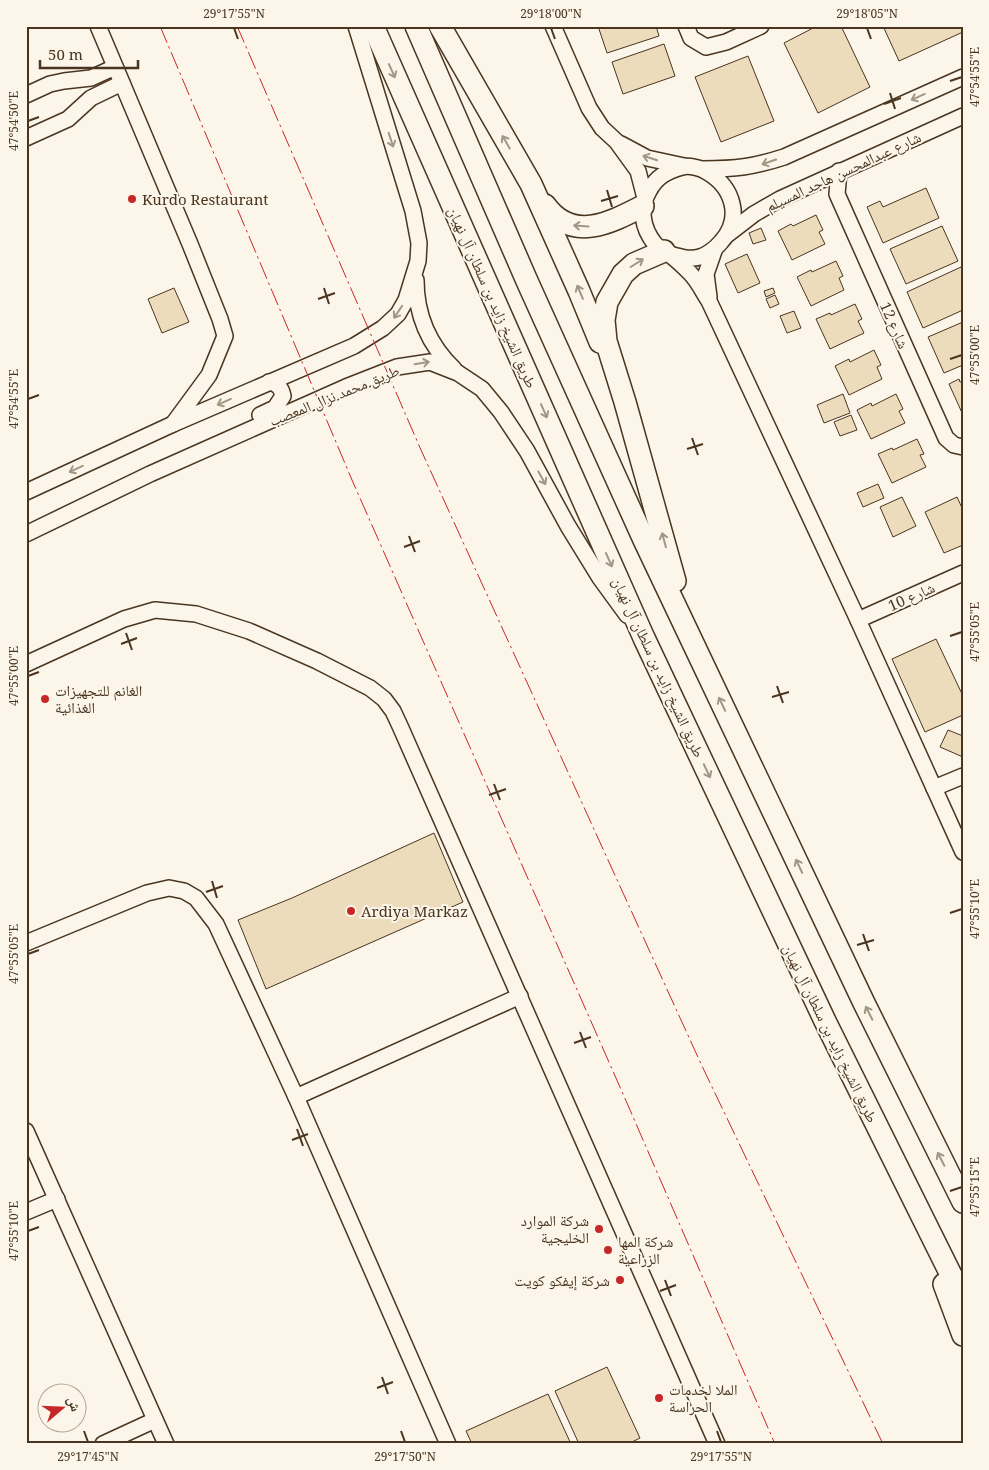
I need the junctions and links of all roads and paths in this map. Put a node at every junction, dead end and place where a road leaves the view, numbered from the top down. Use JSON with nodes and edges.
{"nodes":[{"id":1,"x":98,"y":26,"type":"edge"},
{"id":2,"x":356,"y":26,"type":"edge"},
{"id":3,"x":373,"y":26,"type":"edge"},
{"id":4,"x":416,"y":26,"type":"edge"},
{"id":5,"x":440,"y":26,"type":"edge"},
{"id":6,"x":552,"y":26,"type":"edge"},
{"id":7,"x":686,"y":26,"type":"edge"},
{"id":8,"x":761,"y":26,"type":"edge"},
{"id":9,"x":115,"y":67,"type":"junction"},
{"id":10,"x":963,"y":77,"type":"edge"},
{"id":11,"x":71,"y":81,"type":"junction"},
{"id":12,"x":122,"y":83,"type":"junction"},
{"id":13,"x":26,"y":95,"type":"edge"},
{"id":14,"x":83,"y":105,"type":"junction"},
{"id":15,"x":963,"y":116,"type":"edge"},
{"id":16,"x":26,"y":138,"type":"edge"},
{"id":17,"x":618,"y":142,"type":"junction"},
{"id":18,"x":685,"y":166,"type":"junction"},
{"id":19,"x":703,"y":169,"type":"junction"},
{"id":20,"x":839,"y":171,"type":"junction"},
{"id":21,"x":819,"y":180,"type":"junction"},
{"id":22,"x":531,"y":184,"type":"junction"},
{"id":23,"x":837,"y":194,"type":"junction"},
{"id":24,"x":644,"y":202,"type":"junction"},
{"id":25,"x":728,"y":234,"type":"junction"},
{"id":26,"x":714,"y":250,"type":"junction"},
{"id":27,"x":667,"y":252,"type":"junction"},
{"id":28,"x":418,"y":262,"type":"junction"},
{"id":29,"x":709,"y":301,"type":"junction"},
{"id":30,"x":458,"y":373,"type":"junction"},
{"id":31,"x":269,"y":382,"type":"junction"},
{"id":32,"x":625,"y":402,"type":"junction"},
{"id":33,"x":173,"y":424,"type":"junction"},
{"id":34,"x":963,"y":446,"type":"edge"},
{"id":35,"x":150,"y":474,"type":"junction"},
{"id":36,"x":26,"y":492,"type":"edge"},
{"id":37,"x":26,"y":534,"type":"edge"},
{"id":38,"x":963,"y":573,"type":"edge"},
{"id":39,"x":858,"y":620,"type":"junction"},
{"id":40,"x":644,"y":638,"type":"junction"},
{"id":41,"x":690,"y":638,"type":"junction"},
{"id":42,"x":26,"y":664,"type":"edge"},
{"id":43,"x":963,"y":776,"type":"edge"},
{"id":44,"x":934,"y":788,"type":"junction"},
{"id":45,"x":963,"y":852,"type":"edge"},
{"id":46,"x":26,"y":944,"type":"edge"},
{"id":47,"x":520,"y":996,"type":"junction"},
{"id":48,"x":296,"y":1098,"type":"junction"},
{"id":49,"x":26,"y":1130,"type":"edge"},
{"id":50,"x":57,"y":1199,"type":"junction"},
{"id":51,"x":963,"y":1202,"type":"edge"},
{"id":52,"x":915,"y":1204,"type":"junction"},
{"id":53,"x":26,"y":1212,"type":"edge"},
{"id":54,"x":963,"y":1299,"type":"edge"},
{"id":55,"x":963,"y":1335,"type":"edge"},
{"id":56,"x":155,"y":1420,"type":"junction"},
{"id":57,"x":103,"y":1444,"type":"edge"},
{"id":58,"x":166,"y":1444,"type":"edge"},
{"id":59,"x":448,"y":1444,"type":"edge"},
{"id":60,"x":717,"y":1444,"type":"edge"}],
"edges":[{"from":1,"to":9,"type":"street"},
{"from":2,"to":28,"type":"street","one_way":true},
{"from":3,"to":40,"type":"highway","name":"طريق الشيخ زايد بن سلطان آل نهيان","one_way":true},
{"from":4,"to":41,"type":"highway"},
{"from":22,"to":5,"type":"highway","one_way":true},
{"from":6,"to":17,"type":"street"},
{"from":7,"to":8,"type":"street"},
{"from":9,"to":11,"type":"street"},
{"from":9,"to":12,"type":"street"},
{"from":10,"to":19,"type":"street","one_way":true},
{"from":11,"to":13,"type":"street"},
{"from":11,"to":14,"type":"street"},
{"from":12,"to":14,"type":"street"},
{"from":12,"to":33,"type":"street"},
{"from":14,"to":16,"type":"street"},
{"from":15,"to":20,"type":"street","name":"شارع عبدالمحسن هاجد المسيلم"},
{"from":18,"to":17,"type":"street","one_way":true},
{"from":17,"to":24,"type":"street"},
{"from":18,"to":19,"type":"street"},
{"from":18,"to":24,"type":"street"},
{"from":19,"to":25,"type":"street"},
{"from":20,"to":21,"type":"street","name":"شارع عبدالمحسن هاجد المسيلم"},
{"from":20,"to":23,"type":"street","name":"شارع 12"},
{"from":21,"to":23,"type":"street","name":"شارع 12"},
{"from":21,"to":25,"type":"street","name":"شارع عبدالمحسن هاجد المسيلم"},
{"from":24,"to":22,"type":"highway","one_way":true},
{"from":32,"to":22,"type":"highway","one_way":true},
{"from":23,"to":34,"type":"street","name":"شارع 12"},
{"from":24,"to":27,"type":"street"},
{"from":25,"to":26,"type":"street"},
{"from":26,"to":27,"type":"street"},
{"from":26,"to":29,"type":"street"},
{"from":27,"to":29,"type":"street"},
{"from":32,"to":27,"type":"highway","one_way":true},
{"from":28,"to":30,"type":"street"},
{"from":28,"to":31,"type":"street","one_way":true},
{"from":29,"to":39,"type":"street"},
{"from":35,"to":30,"type":"street","name":"طريق محمد نزال المعصب","one_way":true},
{"from":30,"to":40,"type":"street","name":"طريق محمد نزال المعصب","one_way":true},
{"from":31,"to":33,"type":"street","one_way":true},
{"from":31,"to":35,"type":"street"},
{"from":41,"to":32,"type":"highway","one_way":true},
{"from":33,"to":36,"type":"street","one_way":true},
{"from":35,"to":37,"type":"street","name":"طريق محمد نزال المعصب"},
{"from":38,"to":39,"type":"street","name":"شارع 10"},
{"from":39,"to":44,"type":"street"},
{"from":40,"to":52,"type":"highway","name":"طريق الشيخ زايد بن سلطان آل نهيان","one_way":true},
{"from":51,"to":41,"type":"highway","one_way":true},
{"from":42,"to":47,"type":"street"},
{"from":43,"to":44,"type":"street"},
{"from":44,"to":45,"type":"street"},
{"from":46,"to":48,"type":"street"},
{"from":47,"to":48,"type":"street"},
{"from":47,"to":60,"type":"street"},
{"from":48,"to":59,"type":"street"},
{"from":49,"to":50,"type":"street"},
{"from":50,"to":53,"type":"street"},
{"from":50,"to":56,"type":"street"},
{"from":52,"to":54,"type":"highway","name":"طريق الشيخ زايد بن سلطان آل نهيان"},
{"from":52,"to":55,"type":"highway"},
{"from":56,"to":57,"type":"street"},
{"from":56,"to":58,"type":"street"}]}
